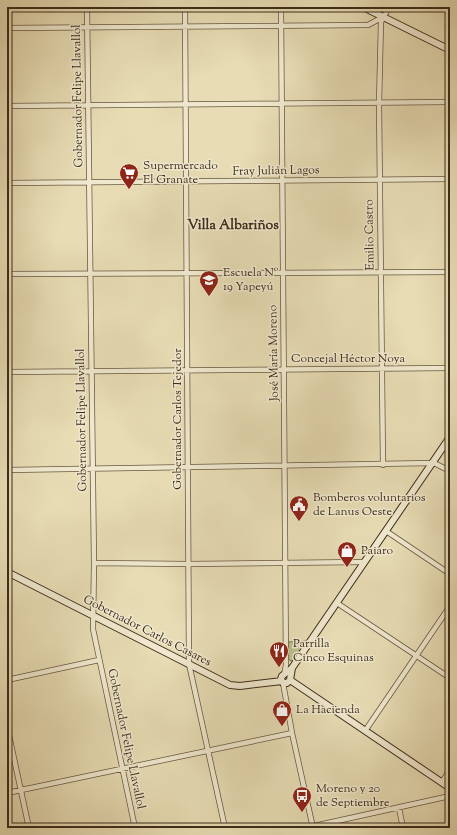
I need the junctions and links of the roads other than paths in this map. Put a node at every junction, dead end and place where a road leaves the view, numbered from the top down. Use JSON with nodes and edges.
{"nodes":[{"id":1,"x":87,"y":7,"type":"edge"},
{"id":2,"x":185,"y":7,"type":"edge"},
{"id":3,"x":281,"y":7,"type":"edge"},
{"id":4,"x":363,"y":7,"type":"edge"},
{"id":5,"x":389,"y":7,"type":"edge"},
{"id":6,"x":384,"y":17,"type":"junction"},
{"id":7,"x":281,"y":26,"type":"junction"},
{"id":8,"x":7,"y":28,"type":"edge"},
{"id":9,"x":185,"y":28,"type":"junction"},
{"id":10,"x":88,"y":29,"type":"junction"},
{"id":11,"x":450,"y":50,"type":"edge"},
{"id":12,"x":450,"y":102,"type":"edge"},
{"id":13,"x":282,"y":103,"type":"junction"},
{"id":14,"x":379,"y":103,"type":"junction"},
{"id":15,"x":88,"y":105,"type":"junction"},
{"id":16,"x":186,"y":105,"type":"junction"},
{"id":17,"x":7,"y":106,"type":"edge"},
{"id":18,"x":450,"y":179,"type":"edge"},
{"id":19,"x":379,"y":180,"type":"junction"},
{"id":20,"x":282,"y":181,"type":"junction"},
{"id":21,"x":89,"y":182,"type":"junction"},
{"id":22,"x":186,"y":182,"type":"junction"},
{"id":23,"x":7,"y":183,"type":"edge"},
{"id":24,"x":380,"y":272,"type":"junction"},
{"id":25,"x":450,"y":272,"type":"edge"},
{"id":26,"x":187,"y":273,"type":"junction"},
{"id":27,"x":283,"y":273,"type":"junction"},
{"id":28,"x":7,"y":274,"type":"edge"},
{"id":29,"x":89,"y":274,"type":"junction"},
{"id":30,"x":450,"y":368,"type":"edge"},
{"id":31,"x":284,"y":369,"type":"junction"},
{"id":32,"x":382,"y":369,"type":"junction"},
{"id":33,"x":188,"y":370,"type":"junction"},
{"id":34,"x":7,"y":372,"type":"edge"},
{"id":35,"x":91,"y":372,"type":"junction"},
{"id":36,"x":450,"y":437,"type":"edge"},
{"id":37,"x":434,"y":463,"type":"junction"},
{"id":38,"x":383,"y":465,"type":"junction"},
{"id":39,"x":285,"y":466,"type":"junction"},
{"id":40,"x":189,"y":468,"type":"junction"},
{"id":41,"x":93,"y":469,"type":"junction"},
{"id":42,"x":7,"y":470,"type":"edge"},
{"id":43,"x":450,"y":471,"type":"edge"},
{"id":44,"x":386,"y":531,"type":"junction"},
{"id":45,"x":94,"y":562,"type":"junction"},
{"id":46,"x":364,"y":562,"type":"junction"},
{"id":47,"x":287,"y":563,"type":"junction"},
{"id":48,"x":189,"y":564,"type":"junction"},
{"id":49,"x":7,"y":572,"type":"edge"},
{"id":50,"x":450,"y":574,"type":"edge"},
{"id":51,"x":337,"y":602,"type":"junction"},
{"id":52,"x":450,"y":606,"type":"edge"},
{"id":53,"x":93,"y":616,"type":"junction"},
{"id":54,"x":416,"y":655,"type":"junction"},
{"id":55,"x":99,"y":660,"type":"junction"},
{"id":56,"x":190,"y":664,"type":"junction"},
{"id":57,"x":286,"y":678,"type":"junction"},
{"id":58,"x":450,"y":678,"type":"edge"},
{"id":59,"x":7,"y":680,"type":"edge"},
{"id":60,"x":7,"y":726,"type":"edge"},
{"id":61,"x":365,"y":731,"type":"junction"},
{"id":62,"x":292,"y":733,"type":"junction"},
{"id":63,"x":208,"y":751,"type":"junction"},
{"id":64,"x":122,"y":770,"type":"junction"},
{"id":65,"x":450,"y":770,"type":"edge"},
{"id":66,"x":442,"y":782,"type":"junction"},
{"id":67,"x":450,"y":788,"type":"edge"},
{"id":68,"x":21,"y":790,"type":"junction"},
{"id":69,"x":7,"y":793,"type":"edge"},
{"id":70,"x":450,"y":796,"type":"edge"},
{"id":71,"x":399,"y":808,"type":"junction"},
{"id":72,"x":313,"y":827,"type":"edge"},
{"id":73,"x":29,"y":828,"type":"edge"},
{"id":74,"x":134,"y":828,"type":"edge"},
{"id":75,"x":225,"y":828,"type":"edge"},
{"id":76,"x":305,"y":828,"type":"edge"},
{"id":77,"x":403,"y":828,"type":"edge"}],
"edges":[{"from":1,"to":10,"type":"street","name":"Gobernador Felipe Llavallol"},
{"from":2,"to":9,"type":"street","name":"Gobernador Carlos Tejedor"},
{"from":3,"to":7,"type":"street","name":"José María Moreno"},
{"from":4,"to":6,"type":"street"},
{"from":5,"to":6,"type":"street","name":"Emilio Castro"},
{"from":6,"to":7,"type":"street"},
{"from":6,"to":11,"type":"street"},
{"from":6,"to":14,"type":"street","name":"Emilio Castro"},
{"from":7,"to":9,"type":"street"},
{"from":7,"to":13,"type":"street","name":"José María Moreno"},
{"from":8,"to":10,"type":"street"},
{"from":9,"to":10,"type":"street"},
{"from":9,"to":16,"type":"street","name":"Gobernador Carlos Tejedor"},
{"from":10,"to":15,"type":"street","name":"Gobernador Felipe Llavallol"},
{"from":12,"to":14,"type":"street"},
{"from":13,"to":14,"type":"street"},
{"from":13,"to":16,"type":"street"},
{"from":13,"to":20,"type":"street","name":"José María Moreno"},
{"from":14,"to":19,"type":"street","name":"Emilio Castro"},
{"from":15,"to":16,"type":"street"},
{"from":15,"to":17,"type":"street"},
{"from":15,"to":21,"type":"street","name":"Gobernador Felipe Llavallol"},
{"from":16,"to":22,"type":"street","name":"Gobernador Carlos Tejedor"},
{"from":18,"to":19,"type":"street","name":"Fray Julián Lagos"},
{"from":19,"to":20,"type":"street","name":"Fray Julián Lagos"},
{"from":19,"to":24,"type":"street","name":"Emilio Castro"},
{"from":20,"to":22,"type":"street","name":"Fray Julián Lagos"},
{"from":20,"to":27,"type":"street","name":"José María Moreno"},
{"from":21,"to":22,"type":"street","name":"Fray Julián Lagos"},
{"from":21,"to":23,"type":"street","name":"Fray Julián Lagos"},
{"from":21,"to":29,"type":"street","name":"Gobernador Felipe Llavallol"},
{"from":22,"to":26,"type":"street","name":"Gobernador Carlos Tejedor"},
{"from":24,"to":25,"type":"street"},
{"from":24,"to":27,"type":"street"},
{"from":24,"to":32,"type":"street","name":"Emilio Castro"},
{"from":26,"to":27,"type":"street"},
{"from":26,"to":29,"type":"street"},
{"from":26,"to":33,"type":"street","name":"Gobernador Carlos Tejedor"},
{"from":27,"to":31,"type":"street","name":"José María Moreno"},
{"from":28,"to":29,"type":"street"},
{"from":29,"to":35,"type":"street","name":"Gobernador Felipe Llavallol"},
{"from":30,"to":32,"type":"street","name":"Concejal Héctor Noya"},
{"from":31,"to":32,"type":"street","name":"Concejal Héctor Noya"},
{"from":31,"to":33,"type":"street","name":"Concejal Héctor Noya"},
{"from":31,"to":39,"type":"street","name":"José María Moreno"},
{"from":32,"to":38,"type":"street","name":"Emilio Castro"},
{"from":33,"to":35,"type":"street","name":"Concejal Héctor Noya"},
{"from":33,"to":40,"type":"street","name":"Gobernador Carlos Tejedor"},
{"from":34,"to":35,"type":"street","name":"Concejal Héctor Noya"},
{"from":35,"to":41,"type":"street","name":"Gobernador Felipe Llavallol"},
{"from":36,"to":37,"type":"street"},
{"from":37,"to":38,"type":"street"},
{"from":37,"to":43,"type":"street"},
{"from":37,"to":44,"type":"street"},
{"from":38,"to":39,"type":"street"},
{"from":39,"to":40,"type":"street"},
{"from":39,"to":47,"type":"street","name":"José María Moreno"},
{"from":40,"to":41,"type":"street"},
{"from":40,"to":48,"type":"street","name":"Gobernador Carlos Tejedor"},
{"from":41,"to":42,"type":"street"},
{"from":41,"to":45,"type":"street","name":"Gobernador Felipe Llavallol"},
{"from":44,"to":46,"type":"street"},
{"from":44,"to":50,"type":"street"},
{"from":45,"to":48,"type":"street"},
{"from":45,"to":53,"type":"street","name":"Gobernador Felipe Llavallol"},
{"from":46,"to":47,"type":"street"},
{"from":46,"to":51,"type":"street"},
{"from":47,"to":48,"type":"street"},
{"from":47,"to":57,"type":"street","name":"José María Moreno"},
{"from":48,"to":56,"type":"street","name":"Gobernador Carlos Tejedor"},
{"from":49,"to":53,"type":"street","name":"Gobernador Carlos Casares"},
{"from":51,"to":54,"type":"street"},
{"from":51,"to":57,"type":"street"},
{"from":52,"to":54,"type":"street"},
{"from":53,"to":55,"type":"street","name":"Gobernador Felipe Llavallol"},
{"from":53,"to":56,"type":"street","name":"Gobernador Carlos Casares"},
{"from":54,"to":58,"type":"street"},
{"from":54,"to":61,"type":"street"},
{"from":55,"to":59,"type":"street"},
{"from":55,"to":64,"type":"street","name":"Gobernador Felipe Llavallol"},
{"from":56,"to":57,"type":"street","name":"Gobernador Carlos Casares"},
{"from":56,"to":63,"type":"street","name":"Gobernador Carlos Tejedor"},
{"from":57,"to":61,"type":"street"},
{"from":57,"to":62,"type":"street","name":"José María Moreno"},
{"from":60,"to":68,"type":"street"},
{"from":61,"to":66,"type":"street"},
{"from":62,"to":63,"type":"street"},
{"from":62,"to":72,"type":"street","name":"José María Moreno"},
{"from":63,"to":64,"type":"street"},
{"from":63,"to":75,"type":"street","name":"Gobernador Carlos Tejedor"},
{"from":64,"to":68,"type":"street"},
{"from":64,"to":74,"type":"street","name":"Gobernador Felipe Llavallol"},
{"from":65,"to":66,"type":"street"},
{"from":66,"to":67,"type":"street"},
{"from":68,"to":69,"type":"street"},
{"from":68,"to":73,"type":"street"},
{"from":70,"to":71,"type":"street"},
{"from":71,"to":72,"type":"street"},
{"from":71,"to":77,"type":"street"},
{"from":72,"to":76,"type":"street"}]}
